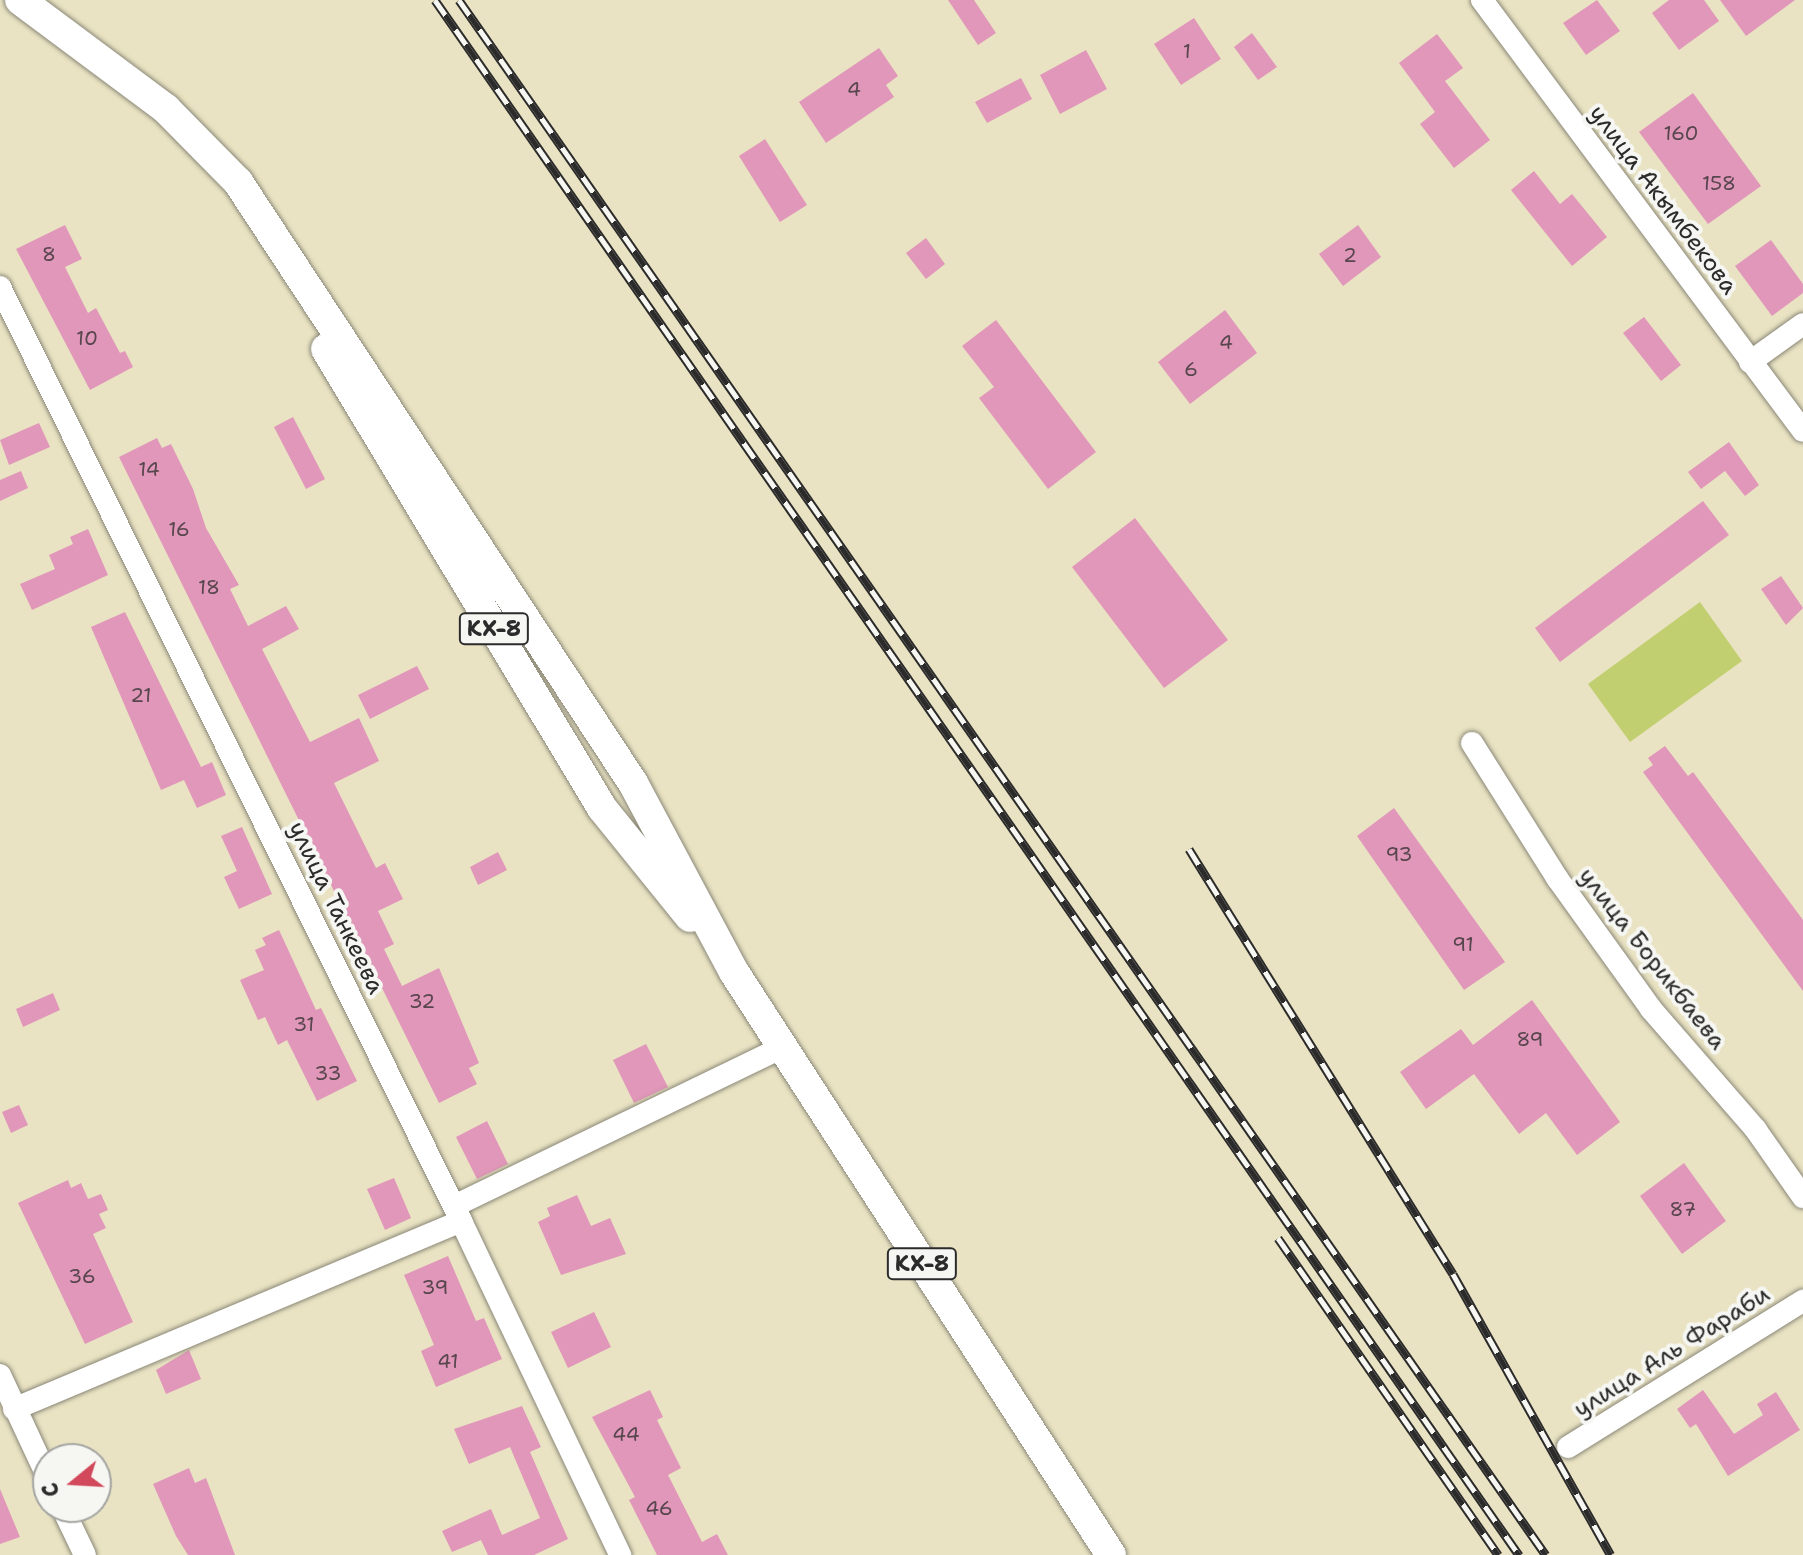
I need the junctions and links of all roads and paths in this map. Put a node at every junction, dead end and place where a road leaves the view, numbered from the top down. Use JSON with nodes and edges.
{"nodes":[{"id":1,"x":20,"y":0,"type":"edge"},
{"id":2,"x":1482,"y":0,"type":"edge"},
{"id":3,"x":291,"y":261,"type":"junction"},
{"id":4,"x":0,"y":287,"type":"edge"},
{"id":5,"x":1803,"y":324,"type":"edge"},
{"id":6,"x":1750,"y":362,"type":"junction"},
{"id":7,"x":1803,"y":431,"type":"edge"},
{"id":8,"x":1472,"y":743,"type":"dead end"},
{"id":9,"x":633,"y":783,"type":"junction"},
{"id":10,"x":602,"y":808,"type":"junction"},
{"id":11,"x":734,"y":972,"type":"junction"},
{"id":12,"x":783,"y":1047,"type":"junction"},
{"id":13,"x":1803,"y":1197,"type":"edge"},
{"id":14,"x":458,"y":1214,"type":"junction"},
{"id":15,"x":1803,"y":1301,"type":"edge"},
{"id":16,"x":2,"y":1382,"type":"edge"},
{"id":17,"x":14,"y":1409,"type":"junction"},
{"id":18,"x":32,"y":1446,"type":"edge"},
{"id":19,"x":1568,"y":1447,"type":"dead end"},
{"id":20,"x":70,"y":1523,"type":"edge"},
{"id":21,"x":85,"y":1555,"type":"edge"},
{"id":22,"x":620,"y":1555,"type":"edge"},
{"id":23,"x":1111,"y":1555,"type":"edge"}],
"edges":[{"from":1,"to":3,"type":"main road","number":"КХ-8"},
{"from":2,"to":6,"type":"street","name":"улица Акымбекова"},
{"from":3,"to":9,"type":"main road","number":"КХ-8"},
{"from":3,"to":10,"type":"main road","number":"КХ-8"},
{"from":4,"to":14,"type":"street","name":"улица Танкеева"},
{"from":5,"to":6,"type":"street"},
{"from":6,"to":7,"type":"street","name":"улица Акымбекова"},
{"from":8,"to":13,"type":"street","name":"улица Борикбаева"},
{"from":9,"to":10,"type":"main road"},
{"from":9,"to":11,"type":"main road","number":"КХ-8"},
{"from":10,"to":11,"type":"main road","number":"КХ-8"},
{"from":11,"to":12,"type":"main road","number":"КХ-8"},
{"from":12,"to":14,"type":"street"},
{"from":12,"to":23,"type":"main road","number":"КХ-8"},
{"from":14,"to":17,"type":"street"},
{"from":14,"to":22,"type":"street","name":"улица Танкеева"},
{"from":15,"to":19,"type":"street","name":"улица Аль Фараби"},
{"from":16,"to":17,"type":"street"},
{"from":17,"to":18,"type":"street"},
{"from":20,"to":21,"type":"street"}]}
